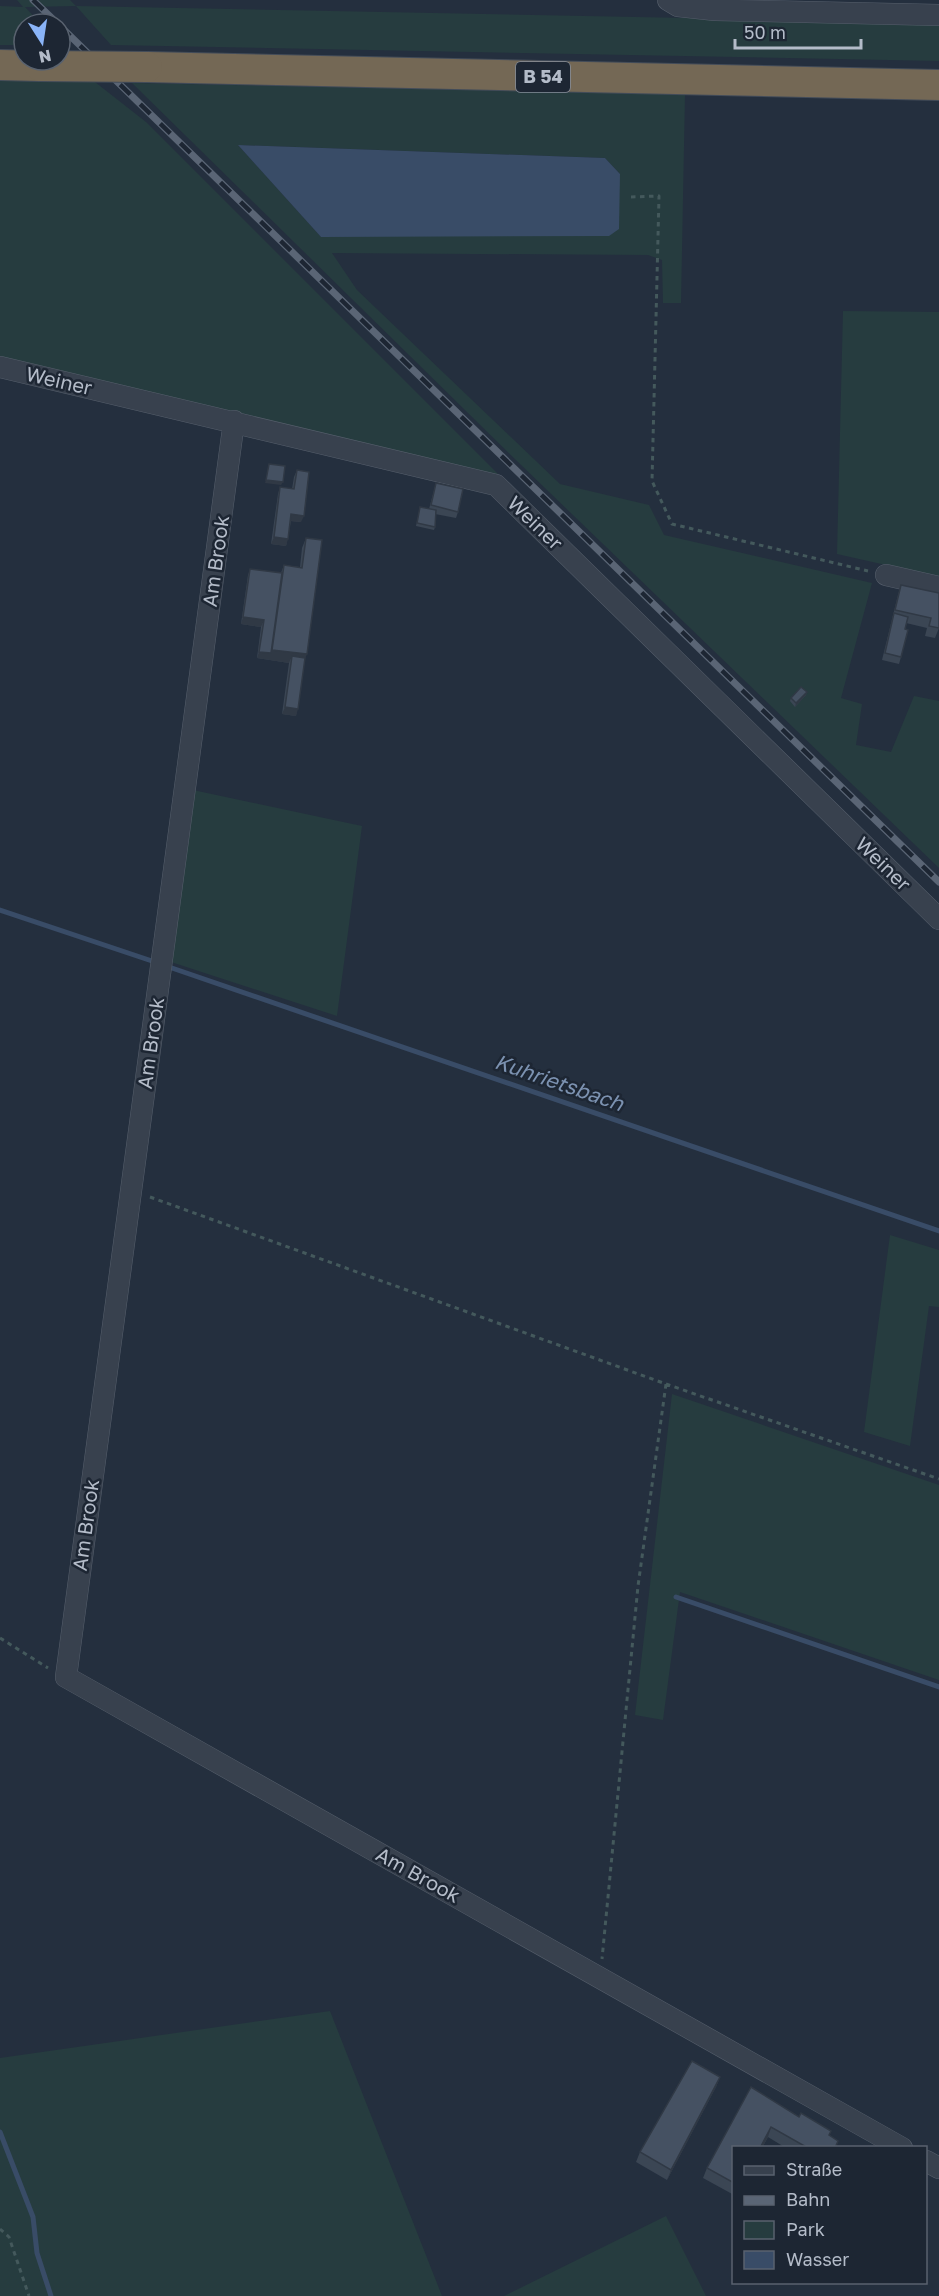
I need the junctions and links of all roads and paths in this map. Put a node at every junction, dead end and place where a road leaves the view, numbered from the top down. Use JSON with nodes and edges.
{"nodes":[{"id":1,"x":668,"y":0,"type":"edge"},
{"id":2,"x":939,"y":15,"type":"edge"},
{"id":3,"x":0,"y":65,"type":"edge"},
{"id":4,"x":939,"y":85,"type":"edge"},
{"id":5,"x":631,"y":197,"type":"dead end"},
{"id":6,"x":0,"y":367,"type":"edge"},
{"id":7,"x":234,"y":421,"type":"junction"},
{"id":8,"x":885,"y":575,"type":"joint"},
{"id":9,"x":939,"y":587,"type":"edge"},
{"id":10,"x":939,"y":919,"type":"edge"},
{"id":11,"x":131,"y":1191,"type":"junction"},
{"id":12,"x":666,"y":1384,"type":"junction"},
{"id":13,"x":939,"y":1479,"type":"edge"},
{"id":14,"x":0,"y":1638,"type":"edge"},
{"id":15,"x":66,"y":1677,"type":"junction"},
{"id":16,"x":600,"y":1978,"type":"junction"},
{"id":17,"x":898,"y":2146,"type":"edge"},
{"id":18,"x":0,"y":2229,"type":"edge"},
{"id":19,"x":29,"y":2296,"type":"edge"}],
"edges":[{"from":1,"to":2,"type":"street"},
{"from":3,"to":4,"type":"highway","number":"B 54","bridge":true},
{"from":5,"to":8,"type":"path"},
{"from":6,"to":7,"type":"street","name":"Weiner"},
{"from":7,"to":10,"type":"street","name":"Weiner"},
{"from":7,"to":11,"type":"street","name":"Am Brook"},
{"from":8,"to":9,"type":"street"},
{"from":11,"to":12,"type":"path"},
{"from":11,"to":15,"type":"street","name":"Am Brook"},
{"from":12,"to":13,"type":"path"},
{"from":12,"to":16,"type":"path"},
{"from":14,"to":15,"type":"path"},
{"from":15,"to":16,"type":"street","name":"Am Brook"},
{"from":16,"to":17,"type":"street","name":"Am Brook"},
{"from":18,"to":19,"type":"path"}]}
